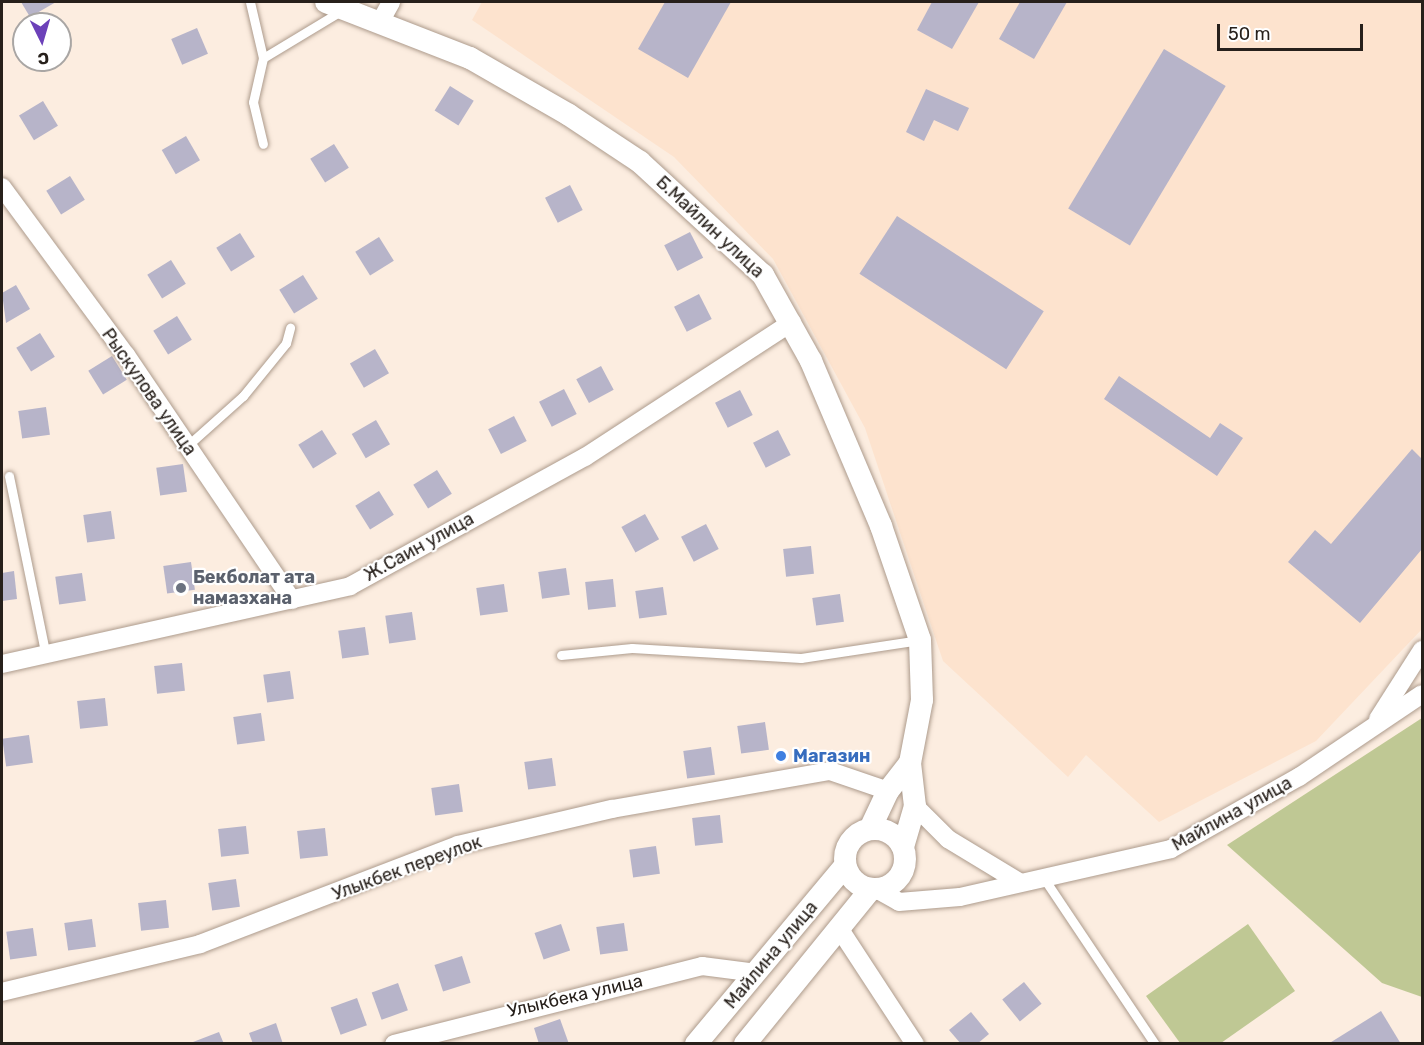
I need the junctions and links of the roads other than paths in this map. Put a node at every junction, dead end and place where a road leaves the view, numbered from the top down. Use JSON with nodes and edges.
{"nodes":[{"id":1,"x":250,"y":2,"type":"edge"},
{"id":2,"x":391,"y":2,"type":"edge"},
{"id":3,"x":334,"y":6,"type":"edge"},
{"id":4,"x":379,"y":24,"type":"junction"},
{"id":5,"x":263,"y":58,"type":"junction"},
{"id":6,"x":263,"y":144,"type":"dead end"},
{"id":7,"x":2,"y":187,"type":"edge"},
{"id":8,"x":792,"y":322,"type":"junction"},
{"id":9,"x":291,"y":328,"type":"dead end"},
{"id":10,"x":187,"y":446,"type":"junction"},
{"id":11,"x":9,"y":476,"type":"dead end"},
{"id":12,"x":292,"y":600,"type":"junction"},
{"id":13,"x":920,"y":640,"type":"junction"},
{"id":14,"x":1422,"y":650,"type":"edge"},
{"id":15,"x":45,"y":651,"type":"junction"},
{"id":16,"x":561,"y":655,"type":"dead end"},
{"id":17,"x":2,"y":664,"type":"edge"},
{"id":18,"x":1422,"y":694,"type":"edge"},
{"id":19,"x":1374,"y":724,"type":"junction"},
{"id":20,"x":910,"y":764,"type":"junction"},
{"id":21,"x":888,"y":791,"type":"junction"},
{"id":22,"x":915,"y":806,"type":"junction"},
{"id":23,"x":870,"y":829,"type":"junction"},
{"id":24,"x":903,"y":848,"type":"junction"},
{"id":25,"x":845,"y":867,"type":"junction"},
{"id":26,"x":1043,"y":877,"type":"junction"},
{"id":27,"x":1019,"y":882,"type":"junction"},
{"id":28,"x":874,"y":889,"type":"junction"},
{"id":29,"x":839,"y":928,"type":"junction"},
{"id":30,"x":757,"y":973,"type":"junction"},
{"id":31,"x":2,"y":992,"type":"edge"},
{"id":32,"x":394,"y":1044,"type":"edge"},
{"id":33,"x":696,"y":1044,"type":"edge"},
{"id":34,"x":745,"y":1044,"type":"edge"},
{"id":35,"x":915,"y":1044,"type":"edge"},
{"id":36,"x":1155,"y":1044,"type":"edge"}],
"edges":[{"from":1,"to":5,"type":"lane"},
{"from":2,"to":4,"type":"street"},
{"from":3,"to":4,"type":"street","name":"Б.Майлин улица"},
{"from":3,"to":5,"type":"lane"},
{"from":4,"to":8,"type":"street","name":"Б.Майлин улица"},
{"from":5,"to":6,"type":"lane"},
{"from":7,"to":10,"type":"street","name":"Рыскулова улица"},
{"from":8,"to":12,"type":"street","name":"Ж.Саин улица"},
{"from":8,"to":13,"type":"street","name":"Б.Майлин улица"},
{"from":9,"to":10,"type":"lane"},
{"from":10,"to":12,"type":"street","name":"Рыскулова улица"},
{"from":11,"to":15,"type":"lane"},
{"from":12,"to":15,"type":"street","name":"Ж.Саин улица"},
{"from":13,"to":16,"type":"lane"},
{"from":13,"to":20,"type":"street","name":"Б.Майлин улица"},
{"from":14,"to":19,"type":"street"},
{"from":15,"to":17,"type":"street","name":"Ж.Саин улица"},
{"from":18,"to":19,"type":"street","name":"Майлина улица"},
{"from":19,"to":26,"type":"street","name":"Майлина улица"},
{"from":20,"to":21,"type":"street","name":"Б.Майлин улица"},
{"from":20,"to":22,"type":"street","name":"Б.Майлин улица"},
{"from":21,"to":23,"type":"street","name":"Б.Майлин улица"},
{"from":21,"to":31,"type":"street","name":"Улыкбек переулок"},
{"from":22,"to":24,"type":"street","name":"Б.Майлин улица"},
{"from":22,"to":27,"type":"street"},
{"from":23,"to":24,"type":"street"},
{"from":23,"to":25,"type":"street","name":"Майлина улица"},
{"from":24,"to":28,"type":"street","name":"Майлина улица"},
{"from":25,"to":28,"type":"street","name":"Майлина улица"},
{"from":25,"to":30,"type":"street","name":"Майлина улица"},
{"from":26,"to":27,"type":"street","name":"Майлина улица"},
{"from":26,"to":36,"type":"lane"},
{"from":27,"to":28,"type":"street","name":"Майлина улица"},
{"from":28,"to":29,"type":"street","name":"Майлина улица"},
{"from":29,"to":34,"type":"street","name":"Майлина улица"},
{"from":29,"to":35,"type":"street"},
{"from":30,"to":32,"type":"street","name":"Улыкбека улица"},
{"from":30,"to":33,"type":"street","name":"Майлина улица"}]}
